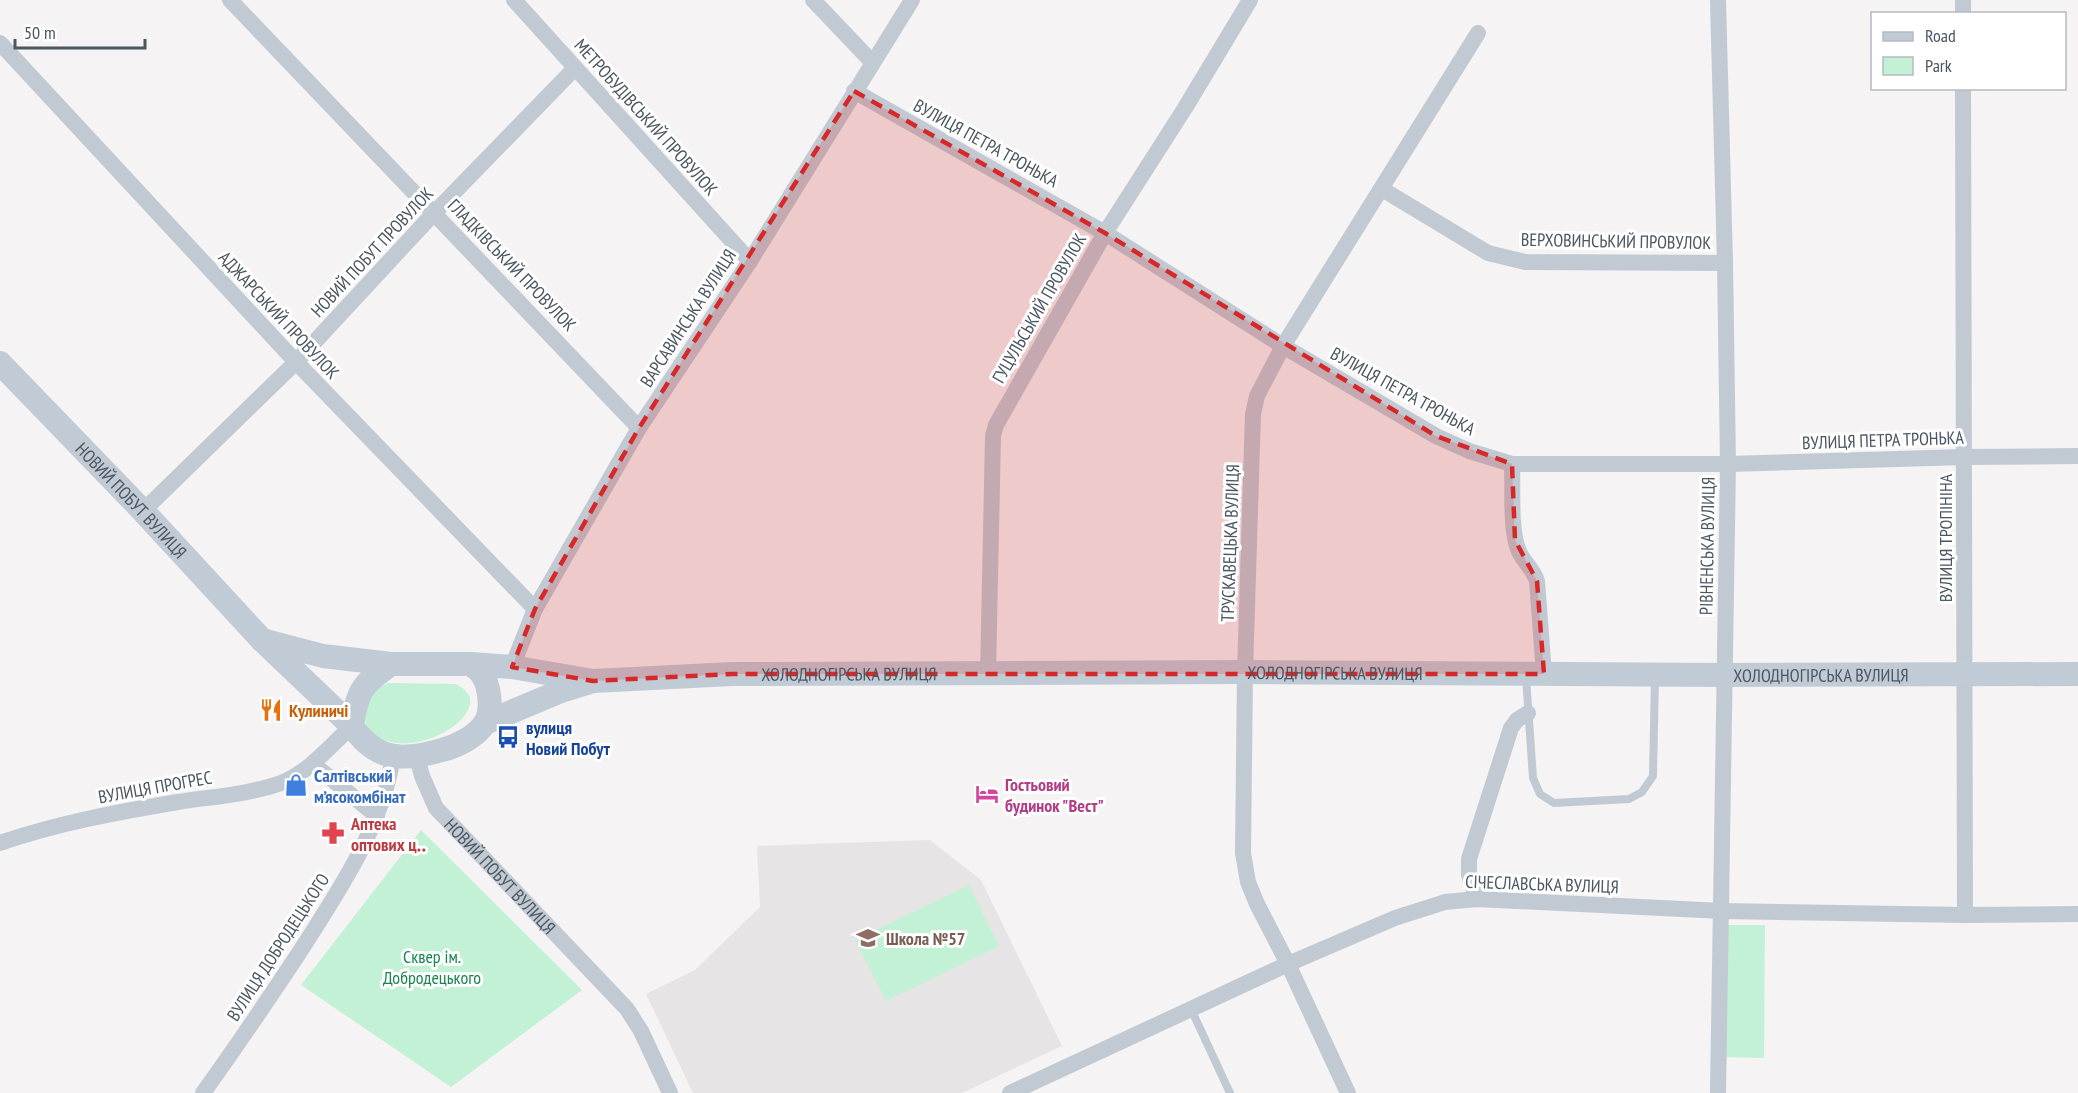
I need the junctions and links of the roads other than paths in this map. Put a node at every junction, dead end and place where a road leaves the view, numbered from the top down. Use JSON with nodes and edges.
{"nodes":[{"id":1,"x":230,"y":0,"type":"edge"},
{"id":2,"x":514,"y":0,"type":"edge"},
{"id":3,"x":813,"y":0,"type":"edge"},
{"id":4,"x":912,"y":0,"type":"edge"},
{"id":5,"x":1250,"y":0,"type":"edge"},
{"id":6,"x":1718,"y":0,"type":"edge"},
{"id":7,"x":1478,"y":33,"type":"dead end"},
{"id":8,"x":0,"y":43,"type":"edge"},
{"id":9,"x":872,"y":62,"type":"junction"},
{"id":10,"x":575,"y":68,"type":"junction"},
{"id":11,"x":1963,"y":90,"type":"edge"},
{"id":12,"x":854,"y":91,"type":"junction"},
{"id":13,"x":1382,"y":189,"type":"junction"},
{"id":14,"x":435,"y":212,"type":"junction"},
{"id":15,"x":1105,"y":232,"type":"junction"},
{"id":16,"x":750,"y":261,"type":"junction"},
{"id":17,"x":1725,"y":263,"type":"junction"},
{"id":18,"x":1283,"y":346,"type":"junction"},
{"id":19,"x":296,"y":362,"type":"junction"},
{"id":20,"x":0,"y":363,"type":"edge"},
{"id":21,"x":639,"y":428,"type":"junction"},
{"id":22,"x":2078,"y":456,"type":"edge"},
{"id":23,"x":1964,"y":457,"type":"junction"},
{"id":24,"x":1512,"y":464,"type":"junction"},
{"id":25,"x":1728,"y":464,"type":"junction"},
{"id":26,"x":143,"y":512,"type":"junction"},
{"id":27,"x":535,"y":609,"type":"junction"},
{"id":28,"x":262,"y":640,"type":"junction"},
{"id":29,"x":391,"y":664,"type":"junction"},
{"id":30,"x":471,"y":664,"type":"junction"},
{"id":31,"x":512,"y":667,"type":"junction"},
{"id":32,"x":1245,"y":672,"type":"junction"},
{"id":33,"x":988,"y":674,"type":"junction"},
{"id":34,"x":1535,"y":674,"type":"junction"},
{"id":35,"x":1654,"y":674,"type":"junction"},
{"id":36,"x":2078,"y":674,"type":"edge"},
{"id":37,"x":1724,"y":675,"type":"junction"},
{"id":38,"x":1965,"y":675,"type":"junction"},
{"id":39,"x":593,"y":681,"type":"junction"},
{"id":40,"x":1528,"y":713,"type":"junction"},
{"id":41,"x":485,"y":723,"type":"junction"},
{"id":42,"x":352,"y":726,"type":"junction"},
{"id":43,"x":393,"y":756,"type":"junction"},
{"id":44,"x":417,"y":757,"type":"junction"},
{"id":45,"x":313,"y":764,"type":"junction"},
{"id":46,"x":377,"y":816,"type":"junction"},
{"id":47,"x":0,"y":843,"type":"edge"},
{"id":48,"x":1477,"y":899,"type":"junction"},
{"id":49,"x":1722,"y":911,"type":"junction"},
{"id":50,"x":2078,"y":914,"type":"edge"},
{"id":51,"x":1965,"y":915,"type":"junction"},
{"id":52,"x":1288,"y":964,"type":"junction"},
{"id":53,"x":1191,"y":1009,"type":"junction"},
{"id":54,"x":203,"y":1093,"type":"edge"},
{"id":55,"x":670,"y":1093,"type":"edge"},
{"id":56,"x":1010,"y":1093,"type":"edge"},
{"id":57,"x":1230,"y":1093,"type":"edge"},
{"id":58,"x":1348,"y":1093,"type":"edge"},
{"id":59,"x":1718,"y":1093,"type":"edge"}],
"edges":[{"from":1,"to":14,"type":"street","name":"ГЛАДКІВСЬКИЙ ПРОВУЛОК"},
{"from":2,"to":10,"type":"street","name":"МЕТРОБУДІВСЬКИЙ ПРОВУЛОК"},
{"from":3,"to":9,"type":"street"},
{"from":4,"to":9,"type":"street","name":"ВАРСАВИНСЬКА ВУЛИЦЯ"},
{"from":5,"to":15,"type":"street","name":"ГУЦУЛЬСЬКИЙ ПРОВУЛОК"},
{"from":6,"to":17,"type":"street","name":"РІВНЕНСЬКА ВУЛИЦЯ"},
{"from":7,"to":13,"type":"street","name":"ТРУСКАВЕЦЬКА ВУЛИЦЯ"},
{"from":8,"to":19,"type":"street","name":"АДЖАРСЬКИЙ ПРОВУЛОК"},
{"from":9,"to":12,"type":"street","name":"ВАРСАВИНСЬКА ВУЛИЦЯ"},
{"from":10,"to":14,"type":"street","name":"НОВИЙ ПОБУТ ПРОВУЛОК"},
{"from":10,"to":16,"type":"street","name":"МЕТРОБУДІВСЬКИЙ ПРОВУЛОК"},
{"from":11,"to":23,"type":"street","name":"ВУЛИЦЯ ТРОПІНІНА"},
{"from":12,"to":15,"type":"street","name":"ВУЛИЦЯ ПЕТРА ТРОНЬКА"},
{"from":12,"to":16,"type":"street","name":"ВАРСАВИНСЬКА ВУЛИЦЯ"},
{"from":13,"to":17,"type":"street","name":"ВЕРХОВИНСЬКИЙ ПРОВУЛОК"},
{"from":13,"to":18,"type":"street","name":"ТРУСКАВЕЦЬКА ВУЛИЦЯ"},
{"from":14,"to":19,"type":"street","name":"НОВИЙ ПОБУТ ПРОВУЛОК"},
{"from":14,"to":21,"type":"street","name":"ГЛАДКІВСЬКИЙ ПРОВУЛОК"},
{"from":15,"to":18,"type":"street","name":"ВУЛИЦЯ ПЕТРА ТРОНЬКА"},
{"from":15,"to":33,"type":"street","name":"ГУЦУЛЬСЬКИЙ ПРОВУЛОК"},
{"from":16,"to":21,"type":"street","name":"ВАРСАВИНСЬКА ВУЛИЦЯ"},
{"from":17,"to":25,"type":"street","name":"РІВНЕНСЬКА ВУЛИЦЯ"},
{"from":18,"to":24,"type":"street","name":"ВУЛИЦЯ ПЕТРА ТРОНЬКА"},
{"from":18,"to":32,"type":"street","name":"ТРУСКАВЕЦЬКА ВУЛИЦЯ"},
{"from":19,"to":26,"type":"street","name":"НОВИЙ ПОБУТ ПРОВУЛОК"},
{"from":19,"to":27,"type":"street","name":"АДЖАРСЬКИЙ ПРОВУЛОК"},
{"from":20,"to":26,"type":"main road","name":"НОВИЙ ПОБУТ ВУЛИЦЯ"},
{"from":21,"to":27,"type":"street","name":"ВАРСАВИНСЬКА ВУЛИЦЯ"},
{"from":22,"to":23,"type":"street","name":"ВУЛИЦЯ ПЕТРА ТРОНЬКА"},
{"from":23,"to":25,"type":"street","name":"ВУЛИЦЯ ПЕТРА ТРОНЬКА"},
{"from":23,"to":38,"type":"street","name":"ВУЛИЦЯ ТРОПІНІНА"},
{"from":24,"to":25,"type":"street","name":"ВУЛИЦЯ ПЕТРА ТРОНЬКА"},
{"from":24,"to":34,"type":"street"},
{"from":25,"to":37,"type":"street","name":"РІВНЕНСЬКА ВУЛИЦЯ"},
{"from":26,"to":28,"type":"main road","name":"НОВИЙ ПОБУТ ВУЛИЦЯ"},
{"from":27,"to":31,"type":"street","name":"ВАРСАВИНСЬКА ВУЛИЦЯ"},
{"from":28,"to":29,"type":"main road"},
{"from":28,"to":42,"type":"main road","name":"НОВИЙ ПОБУТ ВУЛИЦЯ"},
{"from":29,"to":30,"type":"main road"},
{"from":29,"to":42,"type":"main road"},
{"from":30,"to":31,"type":"main road","name":"ХОЛОДНОГІРСЬКА ВУЛИЦЯ"},
{"from":30,"to":41,"type":"main road"},
{"from":31,"to":39,"type":"main road","name":"ХОЛОДНОГІРСЬКА ВУЛИЦЯ"},
{"from":32,"to":33,"type":"main road","name":"ХОЛОДНОГІРСЬКА ВУЛИЦЯ"},
{"from":32,"to":34,"type":"main road","name":"ХОЛОДНОГІРСЬКА ВУЛИЦЯ"},
{"from":32,"to":52,"type":"street","name":"ТРУСКАВЕЦЬКА ВУЛИЦЯ"},
{"from":33,"to":39,"type":"main road","name":"ХОЛОДНОГІРСЬКА ВУЛИЦЯ"},
{"from":34,"to":35,"type":"main road","name":"ХОЛОДНОГІРСЬКА ВУЛИЦЯ"},
{"from":34,"to":40,"type":"lane"},
{"from":35,"to":37,"type":"main road","name":"ХОЛОДНОГІРСЬКА ВУЛИЦЯ"},
{"from":35,"to":40,"type":"lane"},
{"from":36,"to":38,"type":"main road","name":"ХОЛОДНОГІРСЬКА ВУЛИЦЯ"},
{"from":37,"to":38,"type":"main road","name":"ХОЛОДНОГІРСЬКА ВУЛИЦЯ"},
{"from":37,"to":49,"type":"street","name":"РІВНЕНСЬКА ВУЛИЦЯ"},
{"from":38,"to":51,"type":"street","name":"ВУЛИЦЯ ТРОПІНІНА"},
{"from":39,"to":41,"type":"main road","name":"ХОЛОДНОГІРСЬКА ВУЛИЦЯ"},
{"from":40,"to":48,"type":"street"},
{"from":41,"to":44,"type":"main road"},
{"from":42,"to":43,"type":"main road","name":"НОВИЙ ПОБУТ ВУЛИЦЯ"},
{"from":42,"to":45,"type":"street","name":"ВУЛИЦЯ ПРОГРЕС"},
{"from":43,"to":44,"type":"main road","name":"НОВИЙ ПОБУТ ВУЛИЦЯ"},
{"from":43,"to":46,"type":"street","name":"ВУЛИЦЯ ДОБРОДЕЦЬКОГО"},
{"from":44,"to":55,"type":"street","name":"НОВИЙ ПОБУТ ВУЛИЦЯ"},
{"from":45,"to":46,"type":"street"},
{"from":45,"to":47,"type":"street","name":"ВУЛИЦЯ ПРОГРЕС"},
{"from":46,"to":54,"type":"street","name":"ВУЛИЦЯ ДОБРОДЕЦЬКОГО"},
{"from":48,"to":49,"type":"street","name":"СІЧЕСЛАВСЬКА ВУЛИЦЯ"},
{"from":48,"to":52,"type":"street","name":"СІЧЕСЛАВСЬКА ВУЛИЦЯ"},
{"from":49,"to":51,"type":"street","name":"СІЧЕСЛАВСЬКА ВУЛИЦЯ"},
{"from":49,"to":59,"type":"street","name":"РІВНЕНСЬКА ВУЛИЦЯ"},
{"from":50,"to":51,"type":"street","name":"СІЧЕСЛАВСЬКА ВУЛИЦЯ"},
{"from":52,"to":53,"type":"street","name":"СІЧЕСЛАВСЬКА ВУЛИЦЯ"},
{"from":52,"to":58,"type":"street","name":"ТРУСКАВЕЦЬКА ВУЛИЦЯ"},
{"from":53,"to":56,"type":"street","name":"СІЧЕСЛАВСЬКА ВУЛИЦЯ"},
{"from":53,"to":57,"type":"lane"}]}
